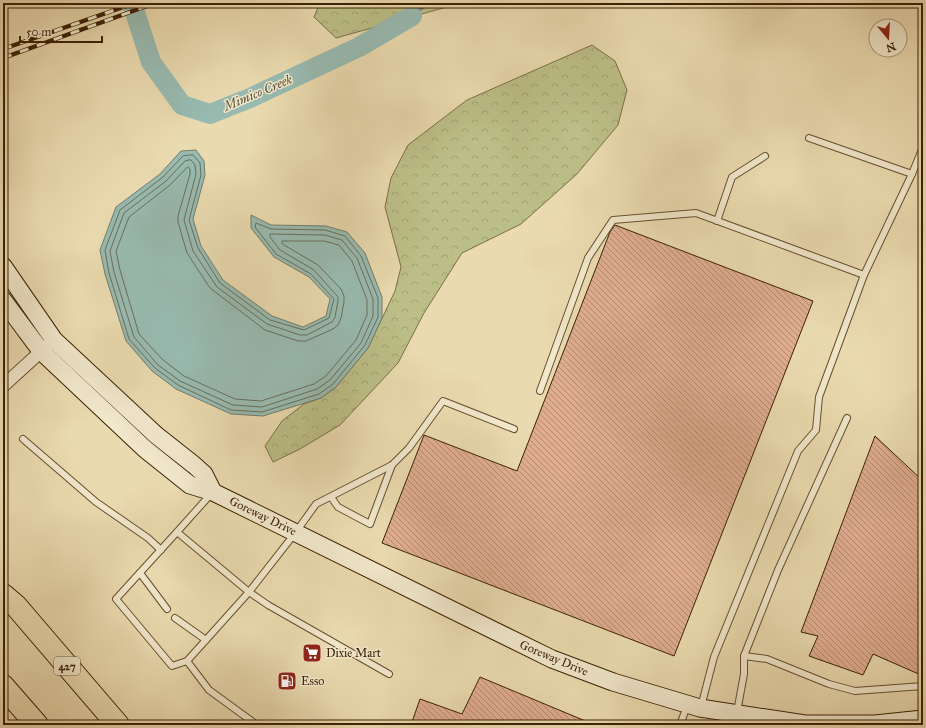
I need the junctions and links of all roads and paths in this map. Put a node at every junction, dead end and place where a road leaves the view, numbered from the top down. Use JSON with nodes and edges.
{"nodes":[{"id":1,"x":809,"y":138,"type":"dead end"},
{"id":2,"x":923,"y":147,"type":"edge"},
{"id":3,"x":765,"y":156,"type":"dead end"},
{"id":4,"x":912,"y":174,"type":"junction"},
{"id":5,"x":717,"y":221,"type":"junction"},
{"id":6,"x":3,"y":266,"type":"edge"},
{"id":7,"x":864,"y":275,"type":"junction"},
{"id":8,"x":3,"y":300,"type":"edge"},
{"id":9,"x":54,"y":340,"type":"junction"},
{"id":10,"x":41,"y":351,"type":"junction"},
{"id":11,"x":3,"y":386,"type":"edge"},
{"id":12,"x":540,"y":391,"type":"dead end"},
{"id":13,"x":847,"y":418,"type":"dead end"},
{"id":14,"x":514,"y":430,"type":"dead end"},
{"id":15,"x":22,"y":439,"type":"dead end"},
{"id":16,"x":392,"y":465,"type":"junction"},
{"id":17,"x":213,"y":492,"type":"junction"},
{"id":18,"x":331,"y":496,"type":"junction"},
{"id":19,"x":177,"y":532,"type":"junction"},
{"id":20,"x":296,"y":532,"type":"junction"},
{"id":21,"x":161,"y":550,"type":"junction"},
{"id":22,"x":140,"y":573,"type":"junction"},
{"id":23,"x":3,"y":589,"type":"edge"},
{"id":24,"x":249,"y":592,"type":"junction"},
{"id":25,"x":10,"y":600,"type":"edge"},
{"id":26,"x":167,"y":609,"type":"dead end"},
{"id":27,"x":175,"y":618,"type":"dead end"},
{"id":28,"x":206,"y":640,"type":"junction"},
{"id":29,"x":744,"y":656,"type":"junction"},
{"id":30,"x":187,"y":661,"type":"junction"},
{"id":31,"x":389,"y":674,"type":"dead end"},
{"id":32,"x":3,"y":686,"type":"edge"},
{"id":33,"x":923,"y":686,"type":"edge"},
{"id":34,"x":694,"y":706,"type":"junction"},
{"id":35,"x":736,"y":714,"type":"junction"},
{"id":36,"x":916,"y":722,"type":"edge"},
{"id":37,"x":37,"y":725,"type":"edge"},
{"id":38,"x":118,"y":725,"type":"edge"},
{"id":39,"x":257,"y":725,"type":"edge"},
{"id":40,"x":680,"y":725,"type":"edge"}],
"edges":[{"from":1,"to":4,"type":"lane"},
{"from":2,"to":4,"type":"lane"},
{"from":3,"to":5,"type":"lane"},
{"from":4,"to":7,"type":"lane"},
{"from":5,"to":7,"type":"lane"},
{"from":5,"to":12,"type":"lane"},
{"from":6,"to":9,"type":"main road"},
{"from":7,"to":34,"type":"lane"},
{"from":8,"to":10,"type":"main road","name":"Goreway Drive"},
{"from":9,"to":10,"type":"street"},
{"from":9,"to":17,"type":"main road"},
{"from":10,"to":11,"type":"street"},
{"from":10,"to":17,"type":"main road","name":"Goreway Drive"},
{"from":13,"to":29,"type":"lane"},
{"from":14,"to":16,"type":"lane"},
{"from":15,"to":21,"type":"lane"},
{"from":16,"to":18,"type":"lane"},
{"from":16,"to":18,"type":"lane"},
{"from":17,"to":19,"type":"lane"},
{"from":17,"to":20,"type":"main road","name":"Goreway Drive"},
{"from":18,"to":20,"type":"lane"},
{"from":19,"to":21,"type":"lane"},
{"from":19,"to":24,"type":"lane"},
{"from":20,"to":24,"type":"lane"},
{"from":20,"to":34,"type":"main road","name":"Goreway Drive"},
{"from":21,"to":22,"type":"lane"},
{"from":22,"to":26,"type":"lane"},
{"from":22,"to":30,"type":"lane"},
{"from":23,"to":25,"type":"highway"},
{"from":24,"to":28,"type":"lane"},
{"from":24,"to":31,"type":"lane"},
{"from":25,"to":38,"type":"highway","number":"427"},
{"from":27,"to":28,"type":"lane"},
{"from":28,"to":30,"type":"lane"},
{"from":29,"to":33,"type":"lane"},
{"from":29,"to":35,"type":"lane"},
{"from":30,"to":39,"type":"lane"},
{"from":32,"to":37,"type":"highway"},
{"from":34,"to":35,"type":"main road","name":"Goreway Drive"},
{"from":34,"to":40,"type":"lane"},
{"from":35,"to":36,"type":"main road","name":"Goreway Drive"}]}
